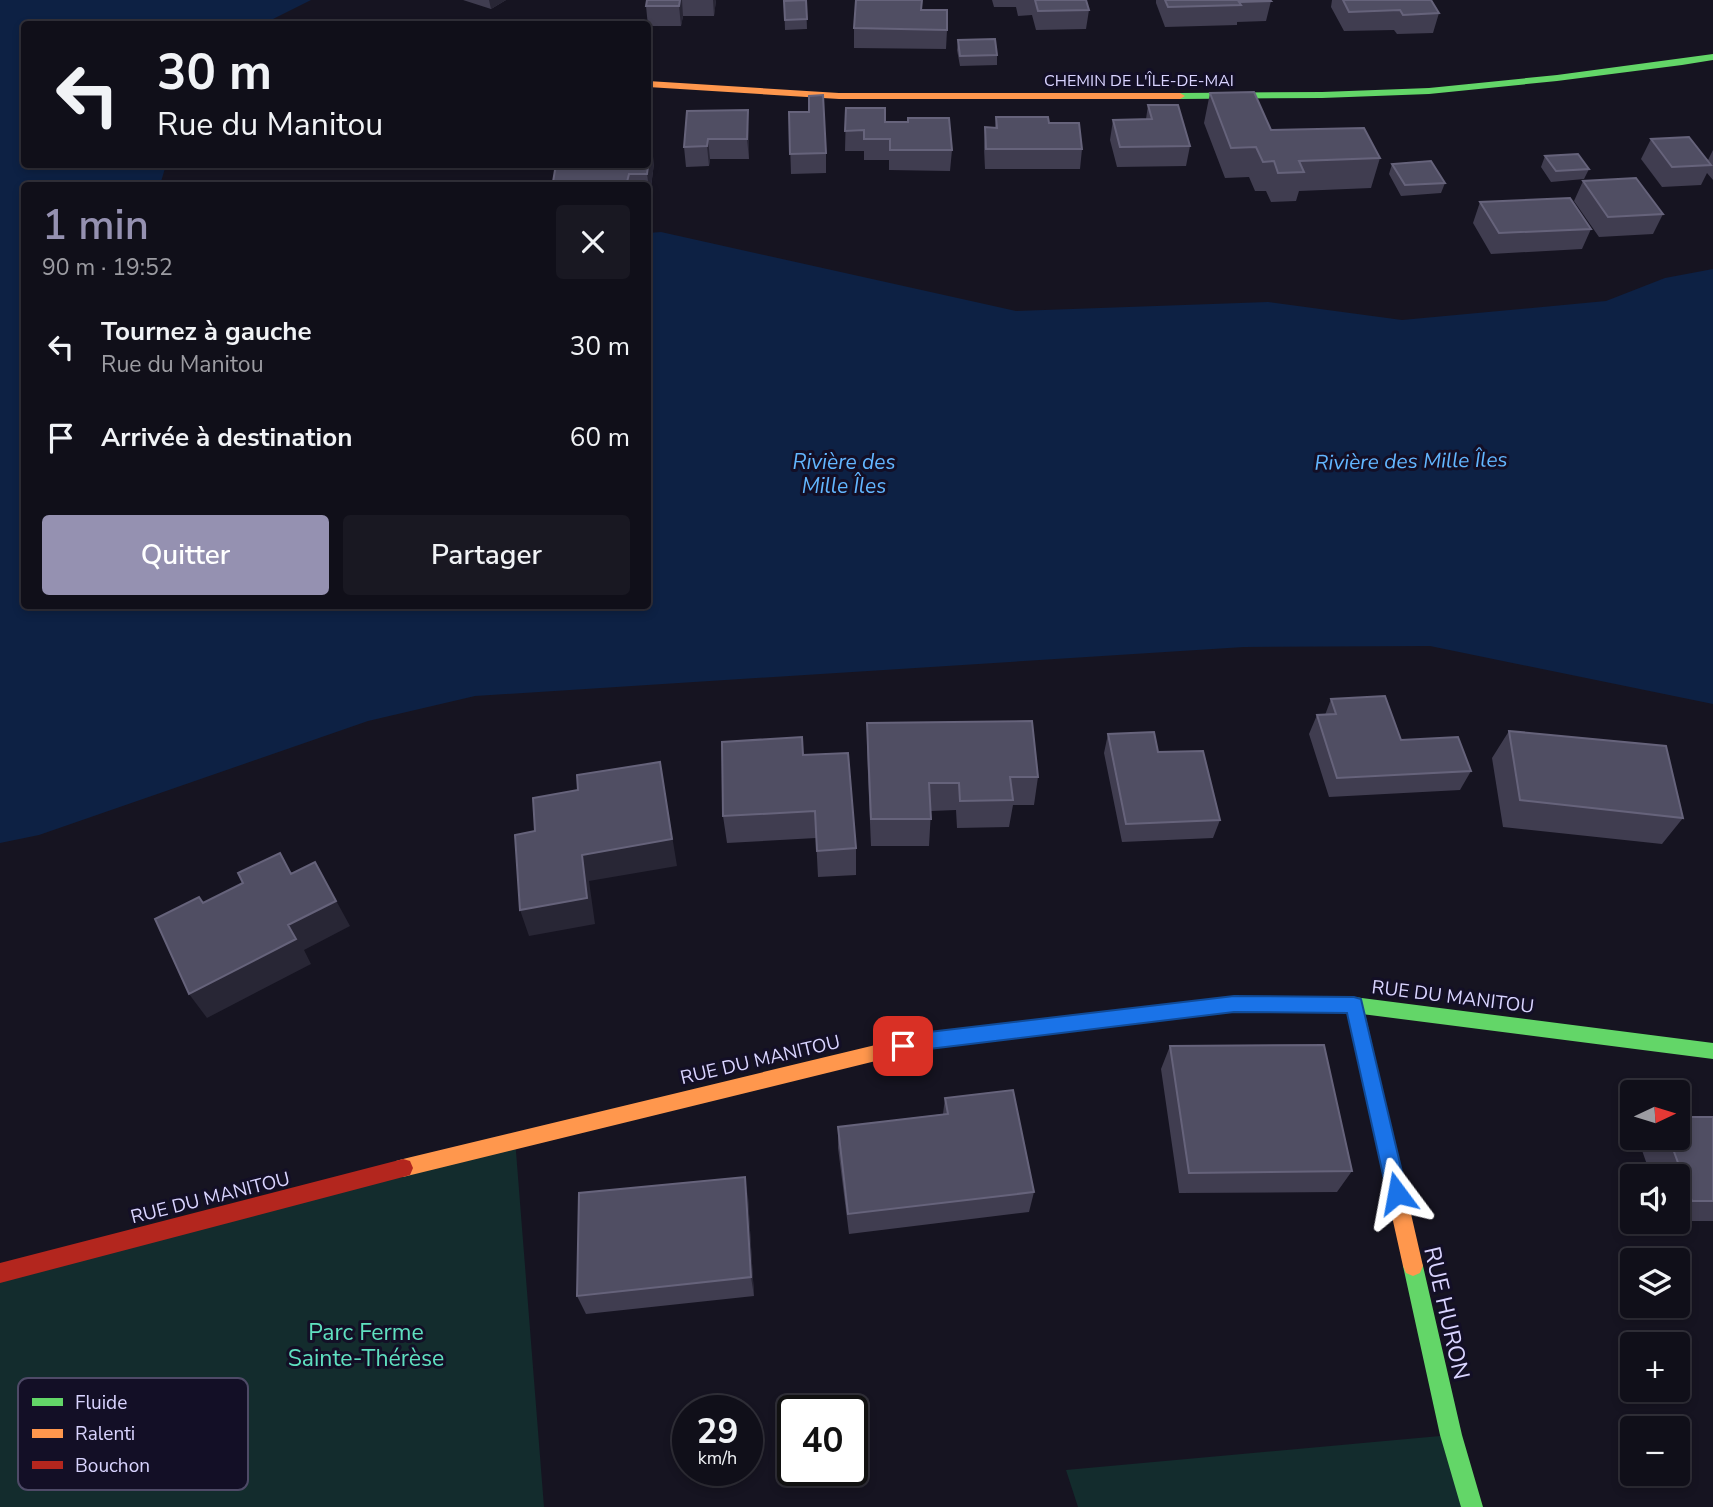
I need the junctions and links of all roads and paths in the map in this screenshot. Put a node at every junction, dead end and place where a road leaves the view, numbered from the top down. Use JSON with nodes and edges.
{"nodes":[{"id":1,"x":1713,"y":57,"type":"edge"},
{"id":2,"x":651,"y":84,"type":"edge"},
{"id":3,"x":1354,"y":1005,"type":"junction"},
{"id":4,"x":1713,"y":1051,"type":"edge"},
{"id":5,"x":0,"y":1273,"type":"edge"},
{"id":6,"x":1472,"y":1507,"type":"edge"}],
"edges":[{"from":1,"to":2,"type":"street","name":"CHEMIN DE L'ÎLE-DE-MAI"},
{"from":3,"to":4,"type":"street","name":"RUE DU MANITOU"},
{"from":3,"to":5,"type":"street","name":"RUE DU MANITOU"},
{"from":3,"to":6,"type":"street","name":"RUE HURON"}]}
